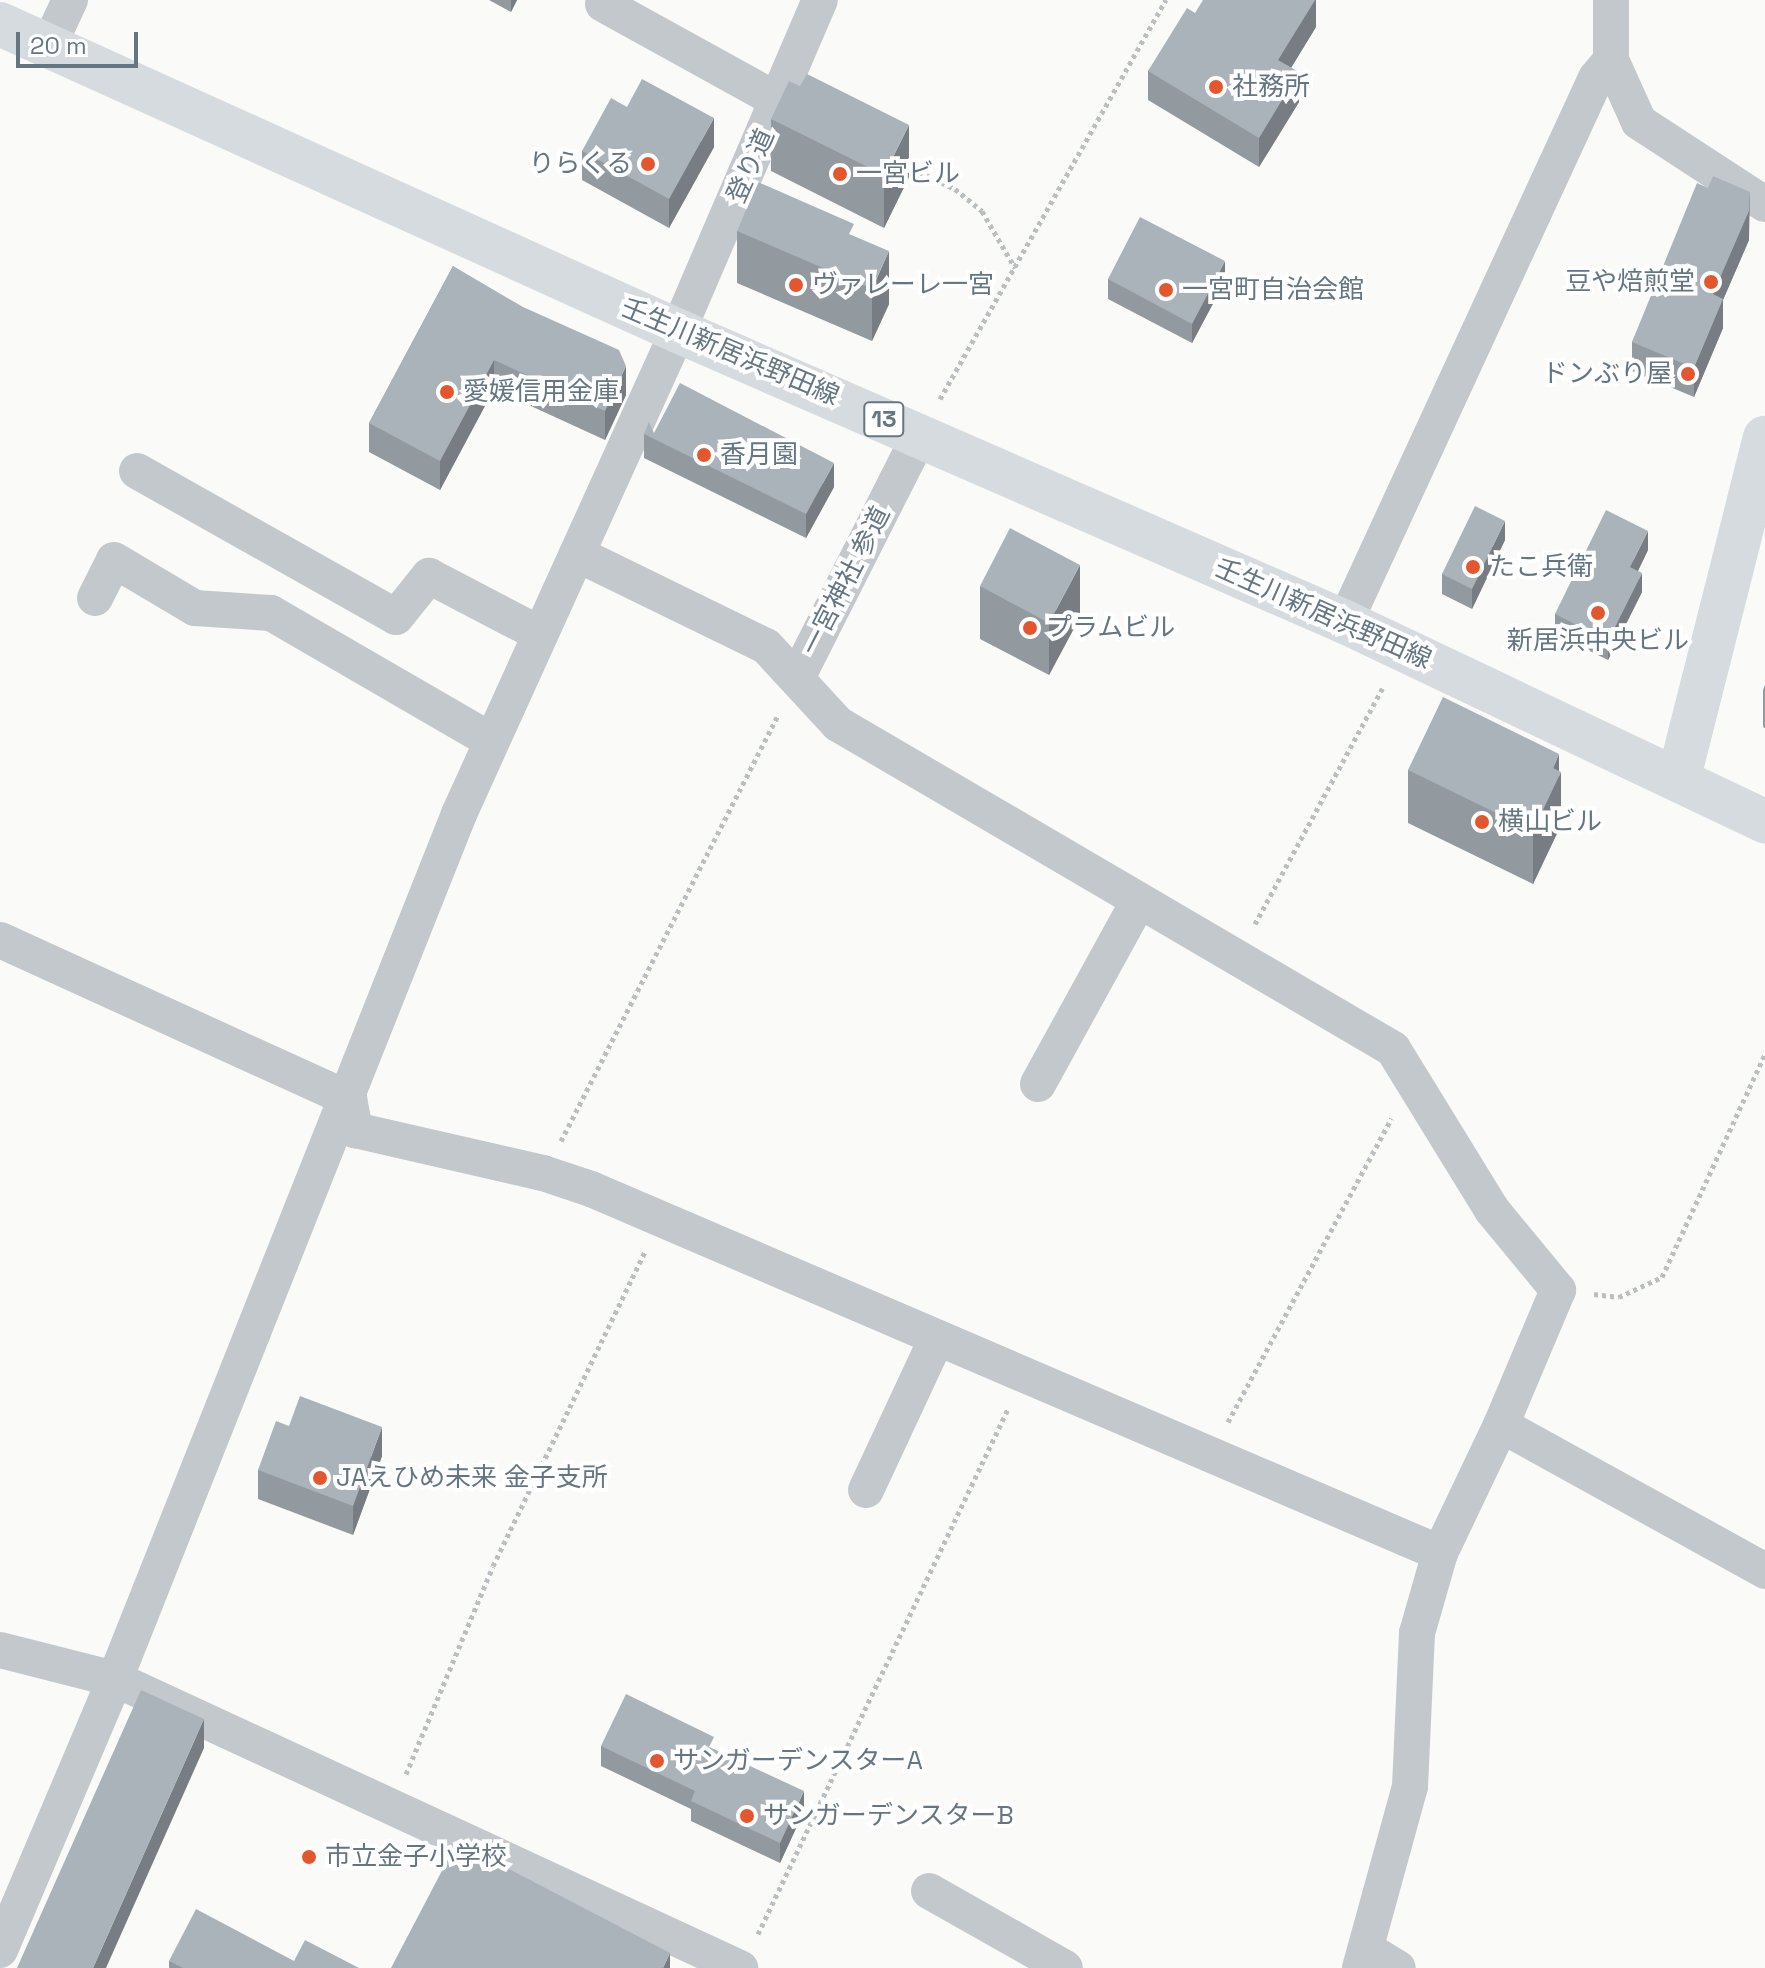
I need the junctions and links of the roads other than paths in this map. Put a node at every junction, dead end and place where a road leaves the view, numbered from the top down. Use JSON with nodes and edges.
{"nodes":[{"id":1,"x":70,"y":0,"type":"edge"},
{"id":2,"x":820,"y":0,"type":"edge"},
{"id":3,"x":1611,"y":0,"type":"edge"},
{"id":4,"x":603,"y":4,"type":"dead end"},
{"id":5,"x":0,"y":24,"type":"edge"},
{"id":6,"x":48,"y":47,"type":"junction"},
{"id":7,"x":1611,"y":60,"type":"junction"},
{"id":8,"x":779,"y":101,"type":"junction"},
{"id":9,"x":1765,"y":204,"type":"edge"},
{"id":10,"x":678,"y":331,"type":"junction"},
{"id":11,"x":920,"y":434,"type":"junction"},
{"id":12,"x":1765,"y":438,"type":"edge"},
{"id":13,"x":137,"y":471,"type":"dead end"},
{"id":14,"x":577,"y":554,"type":"junction"},
{"id":15,"x":95,"y":598,"type":"dead end"},
{"id":16,"x":1345,"y":622,"type":"junction"},
{"id":17,"x":540,"y":634,"type":"junction"},
{"id":18,"x":797,"y":678,"type":"junction"},
{"id":19,"x":492,"y":741,"type":"junction"},
{"id":20,"x":1679,"y":777,"type":"junction"},
{"id":21,"x":1765,"y":821,"type":"edge"},
{"id":22,"x":1138,"y":902,"type":"junction"},
{"id":23,"x":0,"y":940,"type":"edge"},
{"id":24,"x":1038,"y":1084,"type":"dead end"},
{"id":25,"x":349,"y":1099,"type":"junction"},
{"id":26,"x":937,"y":1338,"type":"junction"},
{"id":27,"x":1501,"y":1425,"type":"junction"},
{"id":28,"x":866,"y":1490,"type":"dead end"},
{"id":29,"x":1440,"y":1553,"type":"junction"},
{"id":30,"x":1765,"y":1571,"type":"edge"},
{"id":31,"x":0,"y":1650,"type":"edge"},
{"id":32,"x":115,"y":1679,"type":"junction"},
{"id":33,"x":929,"y":1891,"type":"dead end"},
{"id":34,"x":0,"y":1950,"type":"edge"},
{"id":35,"x":748,"y":1954,"type":"edge"},
{"id":36,"x":1363,"y":1958,"type":"edge"},
{"id":37,"x":1065,"y":1968,"type":"edge"},
{"id":38,"x":1398,"y":1968,"type":"edge"}],
"edges":[{"from":1,"to":6,"type":"street"},
{"from":2,"to":8,"type":"street","name":"登り道"},
{"from":3,"to":7,"type":"street"},
{"from":4,"to":8,"type":"street"},
{"from":5,"to":6,"type":"main road","name":"壬生川新居浜野田線","number":"13"},
{"from":6,"to":10,"type":"main road","name":"壬生川新居浜野田線","number":"13"},
{"from":7,"to":9,"type":"street"},
{"from":7,"to":16,"type":"street"},
{"from":8,"to":10,"type":"street","name":"登り道"},
{"from":10,"to":11,"type":"main road","name":"壬生川新居浜野田線","number":"13"},
{"from":10,"to":14,"type":"street","name":"登り道"},
{"from":11,"to":16,"type":"main road","name":"壬生川新居浜野田線","number":"13"},
{"from":11,"to":18,"type":"street","name":"一宮神社 参道"},
{"from":12,"to":20,"type":"main road"},
{"from":13,"to":17,"type":"street"},
{"from":14,"to":17,"type":"street","name":"登り道"},
{"from":14,"to":18,"type":"street"},
{"from":15,"to":19,"type":"street"},
{"from":16,"to":20,"type":"main road","name":"壬生川新居浜野田線","number":"13"},
{"from":17,"to":19,"type":"street","name":"登り道"},
{"from":18,"to":22,"type":"street"},
{"from":19,"to":25,"type":"street","name":"登り道"},
{"from":20,"to":21,"type":"main road","name":"壬生川新居浜野田線","number":"13"},
{"from":22,"to":24,"type":"street"},
{"from":22,"to":27,"type":"street"},
{"from":23,"to":25,"type":"street"},
{"from":25,"to":26,"type":"street"},
{"from":25,"to":32,"type":"street","name":"登り道"},
{"from":26,"to":28,"type":"street"},
{"from":26,"to":29,"type":"street"},
{"from":27,"to":29,"type":"street"},
{"from":27,"to":30,"type":"street"},
{"from":29,"to":36,"type":"street"},
{"from":31,"to":32,"type":"street"},
{"from":32,"to":34,"type":"street","name":"登り道"},
{"from":32,"to":35,"type":"street"},
{"from":33,"to":37,"type":"street"},
{"from":36,"to":38,"type":"street"}]}
